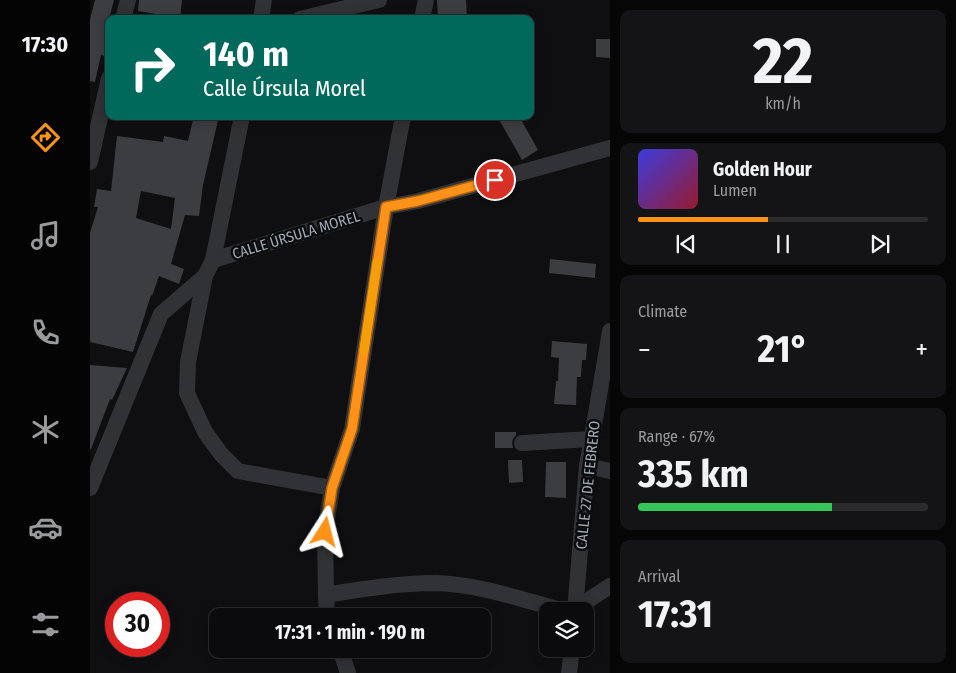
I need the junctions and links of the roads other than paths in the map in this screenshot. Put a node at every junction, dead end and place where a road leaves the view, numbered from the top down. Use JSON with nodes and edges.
{"nodes":[{"id":1,"x":128,"y":0,"type":"edge"},
{"id":2,"x":264,"y":0,"type":"edge"},
{"id":3,"x":380,"y":0,"type":"edge"},
{"id":4,"x":426,"y":0,"type":"edge"},
{"id":5,"x":125,"y":15,"type":"edge"},
{"id":6,"x":262,"y":15,"type":"edge"},
{"id":7,"x":317,"y":15,"type":"edge"},
{"id":8,"x":423,"y":15,"type":"edge"},
{"id":9,"x":105,"y":96,"type":"edge"},
{"id":10,"x":241,"y":120,"type":"edge"},
{"id":11,"x":402,"y":120,"type":"edge"},
{"id":12,"x":610,"y":148,"type":"edge"},
{"id":13,"x":90,"y":162,"type":"edge"},
{"id":14,"x":386,"y":207,"type":"junction"},
{"id":15,"x":213,"y":260,"type":"junction"},
{"id":16,"x":205,"y":276,"type":"junction"},
{"id":17,"x":610,"y":331,"type":"edge"},
{"id":18,"x":592,"y":439,"type":"junction"},
{"id":19,"x":522,"y":443,"type":"dead end"},
{"id":20,"x":587,"y":466,"type":"junction"},
{"id":21,"x":610,"y":470,"type":"edge"},
{"id":22,"x":90,"y":488,"type":"edge"},
{"id":23,"x":332,"y":488,"type":"junction"},
{"id":24,"x":610,"y":586,"type":"edge"},
{"id":25,"x":326,"y":595,"type":"junction"},
{"id":26,"x":572,"y":602,"type":"edge"},
{"id":27,"x":585,"y":602,"type":"edge"},
{"id":28,"x":539,"y":603,"type":"edge"},
{"id":29,"x":327,"y":608,"type":"edge"},
{"id":30,"x":571,"y":657,"type":"edge"},
{"id":31,"x":343,"y":658,"type":"edge"},
{"id":32,"x":348,"y":673,"type":"edge"},
{"id":33,"x":569,"y":673,"type":"edge"}],
"edges":[{"from":1,"to":5,"type":"street"},
{"from":2,"to":6,"type":"street"},
{"from":3,"to":7,"type":"street"},
{"from":4,"to":8,"type":"street"},
{"from":9,"to":13,"type":"street"},
{"from":10,"to":15,"type":"street"},
{"from":11,"to":14,"type":"street"},
{"from":12,"to":14,"type":"street","name":"CALLE ÚRSULA MOREL"},
{"from":14,"to":15,"type":"street","name":"CALLE ÚRSULA MOREL"},
{"from":14,"to":23,"type":"street"},
{"from":15,"to":16,"type":"street"},
{"from":16,"to":22,"type":"street"},
{"from":16,"to":23,"type":"street"},
{"from":17,"to":18,"type":"street","name":"CALLE 27 DE FEBRERO"},
{"from":18,"to":19,"type":"street"},
{"from":18,"to":20,"type":"street","name":"CALLE 27 DE FEBRERO"},
{"from":20,"to":21,"type":"street"},
{"from":20,"to":26,"type":"street","name":"CALLE 27 DE FEBRERO"},
{"from":23,"to":25,"type":"street"},
{"from":24,"to":27,"type":"street"},
{"from":25,"to":28,"type":"street"},
{"from":25,"to":29,"type":"street"},
{"from":30,"to":33,"type":"street"},
{"from":31,"to":32,"type":"street"}]}
